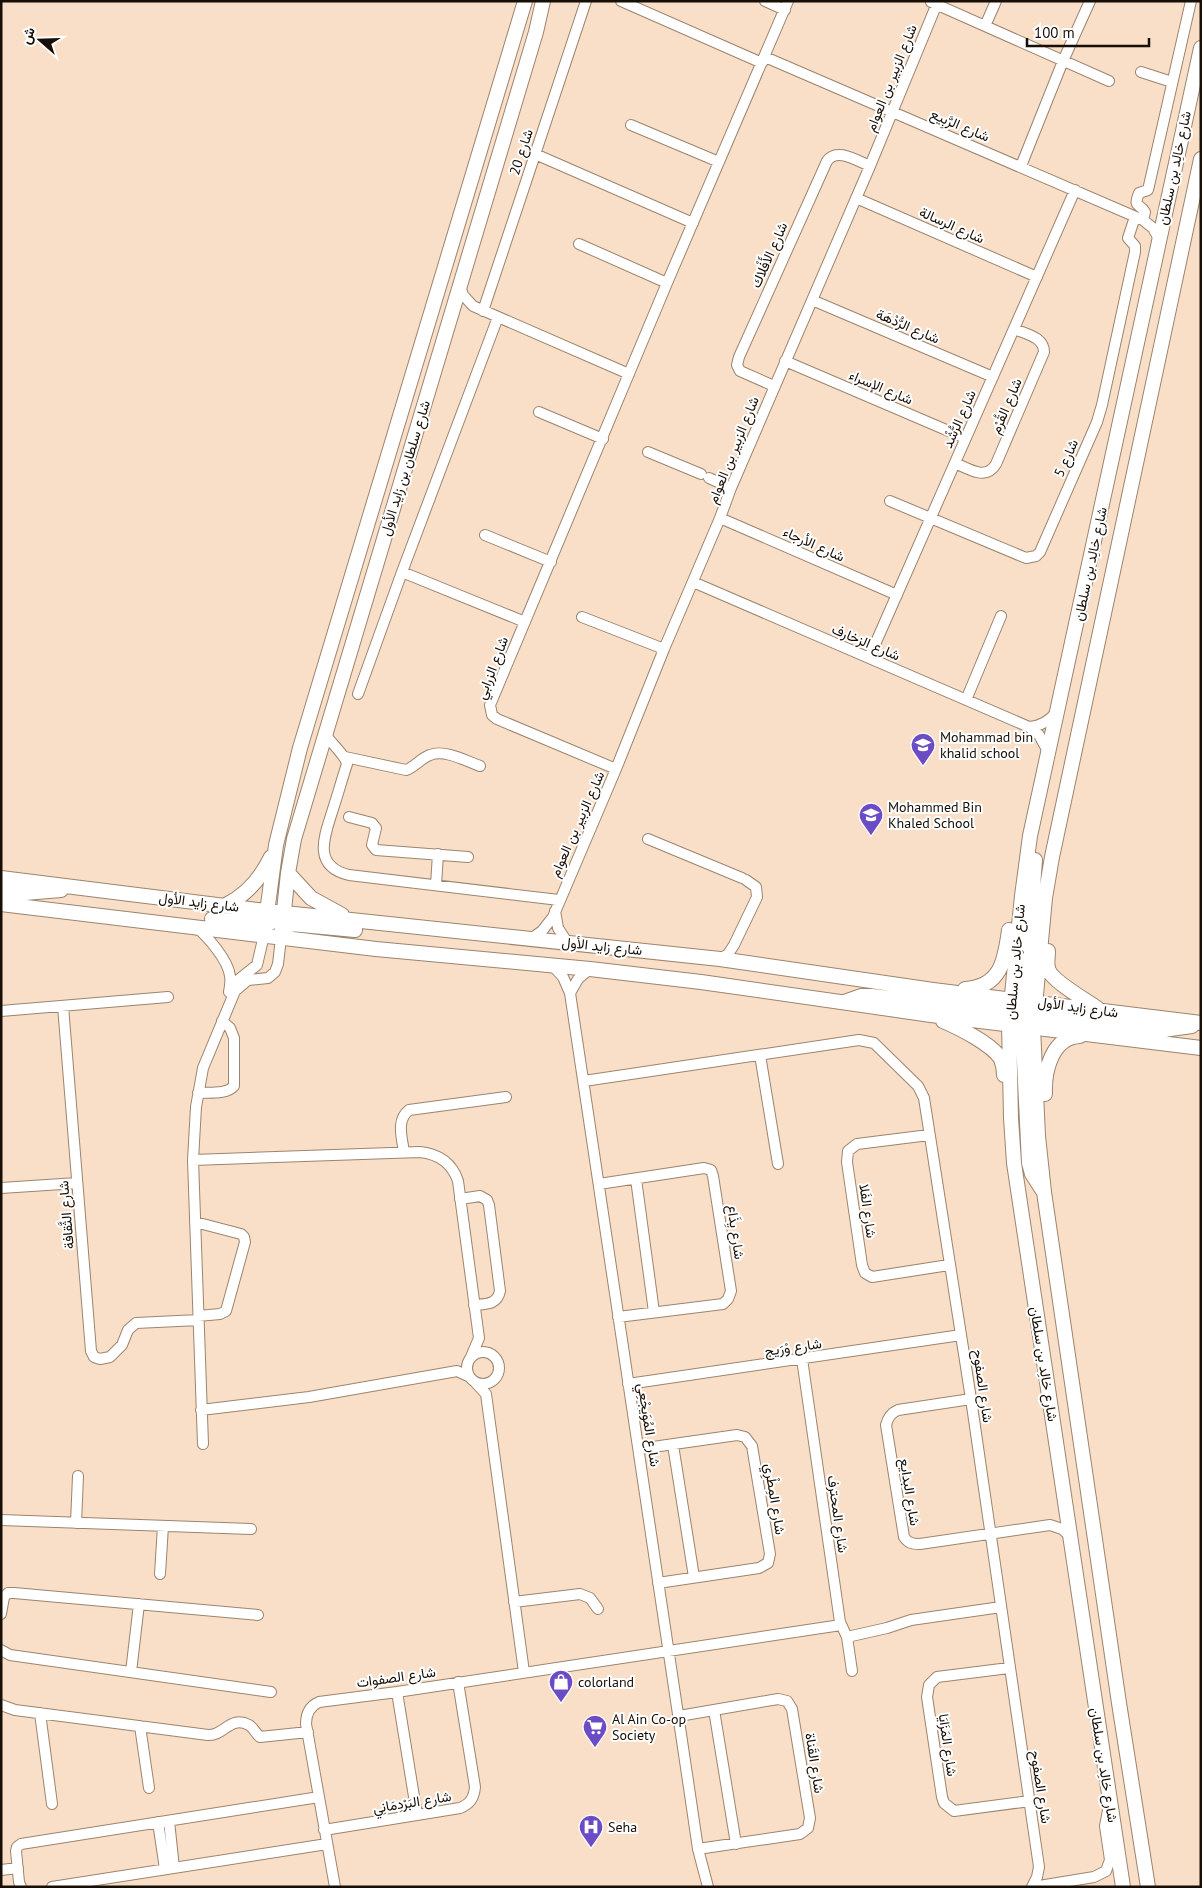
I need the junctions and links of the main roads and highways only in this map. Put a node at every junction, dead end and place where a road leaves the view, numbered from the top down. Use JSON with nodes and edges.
{"nodes":[{"id":1,"x":525,"y":1,"type":"edge"},
{"id":2,"x":543,"y":1,"type":"edge"},
{"id":3,"x":1201,"y":48,"type":"edge"},
{"id":4,"x":1201,"y":160,"type":"edge"},
{"id":5,"x":423,"y":343,"type":"junction"},
{"id":6,"x":419,"y":422,"type":"junction"},
{"id":7,"x":1030,"y":836,"type":"junction"},
{"id":8,"x":276,"y":845,"type":"junction"},
{"id":9,"x":288,"y":873,"type":"junction"},
{"id":10,"x":1,"y":878,"type":"edge"},
{"id":11,"x":76,"y":887,"type":"junction"},
{"id":12,"x":1,"y":891,"type":"edge"},
{"id":13,"x":1022,"y":896,"type":"junction"},
{"id":14,"x":1045,"y":898,"type":"junction"},
{"id":15,"x":1,"y":904,"type":"edge"},
{"id":16,"x":226,"y":905,"type":"junction"},
{"id":17,"x":284,"y":912,"type":"junction"},
{"id":18,"x":113,"y":917,"type":"junction"},
{"id":19,"x":354,"y":921,"type":"junction"},
{"id":20,"x":265,"y":923,"type":"junction"},
{"id":21,"x":440,"y":930,"type":"junction"},
{"id":22,"x":283,"y":938,"type":"junction"},
{"id":23,"x":933,"y":990,"type":"junction"},
{"id":24,"x":842,"y":1003,"type":"junction"},
{"id":25,"x":1102,"y":1011,"type":"junction"},
{"id":26,"x":1022,"y":1013,"type":"junction"},
{"id":27,"x":931,"y":1015,"type":"junction"},
{"id":28,"x":1201,"y":1023,"type":"edge"},
{"id":29,"x":1096,"y":1035,"type":"junction"},
{"id":30,"x":1201,"y":1048,"type":"edge"},
{"id":31,"x":1011,"y":1118,"type":"junction"},
{"id":32,"x":1038,"y":1136,"type":"junction"},
{"id":33,"x":1044,"y":1192,"type":"junction"},
{"id":34,"x":1095,"y":1705,"type":"junction"},
{"id":35,"x":1131,"y":1777,"type":"junction"},
{"id":36,"x":1123,"y":1887,"type":"edge"},
{"id":37,"x":1148,"y":1887,"type":"edge"}],
"edges":[{"from":1,"to":5,"type":"main road","name":"شارع سلطان بن زايد الأول"},
{"from":2,"to":6,"type":"main road","name":"شارع سلطان بن زايد الأول"},
{"from":3,"to":7,"type":"main road","name":"شارع خالِد بن سلطان"},
{"from":4,"to":14,"type":"main road","name":"شارع خالِد بن سلطان"},
{"from":5,"to":6,"type":"main road"},
{"from":5,"to":8,"type":"main road","name":"شارع سلطان بن زايد الأول"},
{"from":6,"to":9,"type":"main road","name":"شارع سلطان بن زايد الأول"},
{"from":7,"to":13,"type":"main road","name":"شارع خالِد بن سلطان"},
{"from":7,"to":26,"type":"main road"},
{"from":8,"to":16,"type":"main road"},
{"from":8,"to":20,"type":"main road","name":"شارع سلطان بن زايد الأول"},
{"from":9,"to":17,"type":"main road","name":"شارع سلطان بن زايد الأول"},
{"from":9,"to":19,"type":"main road"},
{"from":10,"to":11,"type":"main road","name":"شارع زايد الأول"},
{"from":11,"to":12,"type":"main road"},
{"from":11,"to":16,"type":"main road","name":"شارع زايد الأول"},
{"from":13,"to":23,"type":"main road"},
{"from":13,"to":26,"type":"main road","name":"شارع خالِد بن سلطان"},
{"from":14,"to":25,"type":"main road"},
{"from":14,"to":26,"type":"main road","name":"شارع خالِد بن سلطان"},
{"from":15,"to":18,"type":"main road","name":"شارع زايد الأول"},
{"from":16,"to":20,"type":"main road","name":"شارع زايد الأول"},
{"from":17,"to":19,"type":"main road","name":"شارع زايد الأول"},
{"from":17,"to":20,"type":"main road"},
{"from":17,"to":22,"type":"main road","name":"شارع سلطان بن زايد الأول"},
{"from":18,"to":20,"type":"main road","name":"شارع زايد الأول"},
{"from":18,"to":20,"type":"main road"},
{"from":19,"to":21,"type":"main road","name":"شارع زايد الأول"},
{"from":20,"to":22,"type":"main road","name":"شارع زايد الأول"},
{"from":21,"to":22,"type":"main road"},
{"from":21,"to":23,"type":"main road","name":"شارع زايد الأول"},
{"from":22,"to":24,"type":"main road","name":"شارع زايد الأول"},
{"from":23,"to":26,"type":"main road","name":"شارع زايد الأول"},
{"from":24,"to":26,"type":"main road"},
{"from":24,"to":27,"type":"main road","name":"شارع زايد الأول"},
{"from":25,"to":26,"type":"main road","name":"شارع زايد الأول"},
{"from":25,"to":28,"type":"main road","name":"شارع زايد الأول"},
{"from":26,"to":27,"type":"main road","name":"شارع زايد الأول"},
{"from":26,"to":28,"type":"main road"},
{"from":26,"to":29,"type":"main road","name":"شارع زايد الأول"},
{"from":26,"to":31,"type":"main road","name":"شارع خالِد بن سلطان"},
{"from":26,"to":32,"type":"main road","name":"شارع خالِد بن سلطان"},
{"from":26,"to":33,"type":"main road"},
{"from":27,"to":31,"type":"main road"},
{"from":29,"to":30,"type":"main road","name":"شارع زايد الأول"},
{"from":29,"to":32,"type":"main road"},
{"from":31,"to":34,"type":"main road","name":"شارع خالِد بن سلطان"},
{"from":32,"to":33,"type":"main road","name":"شارع خالِد بن سلطان"},
{"from":33,"to":35,"type":"main road","name":"شارع خالِد بن سلطان"},
{"from":34,"to":35,"type":"main road"},
{"from":34,"to":36,"type":"main road","name":"شارع خالِد بن سلطان"},
{"from":35,"to":37,"type":"main road","name":"شارع خالِد بن سلطان"}]}
